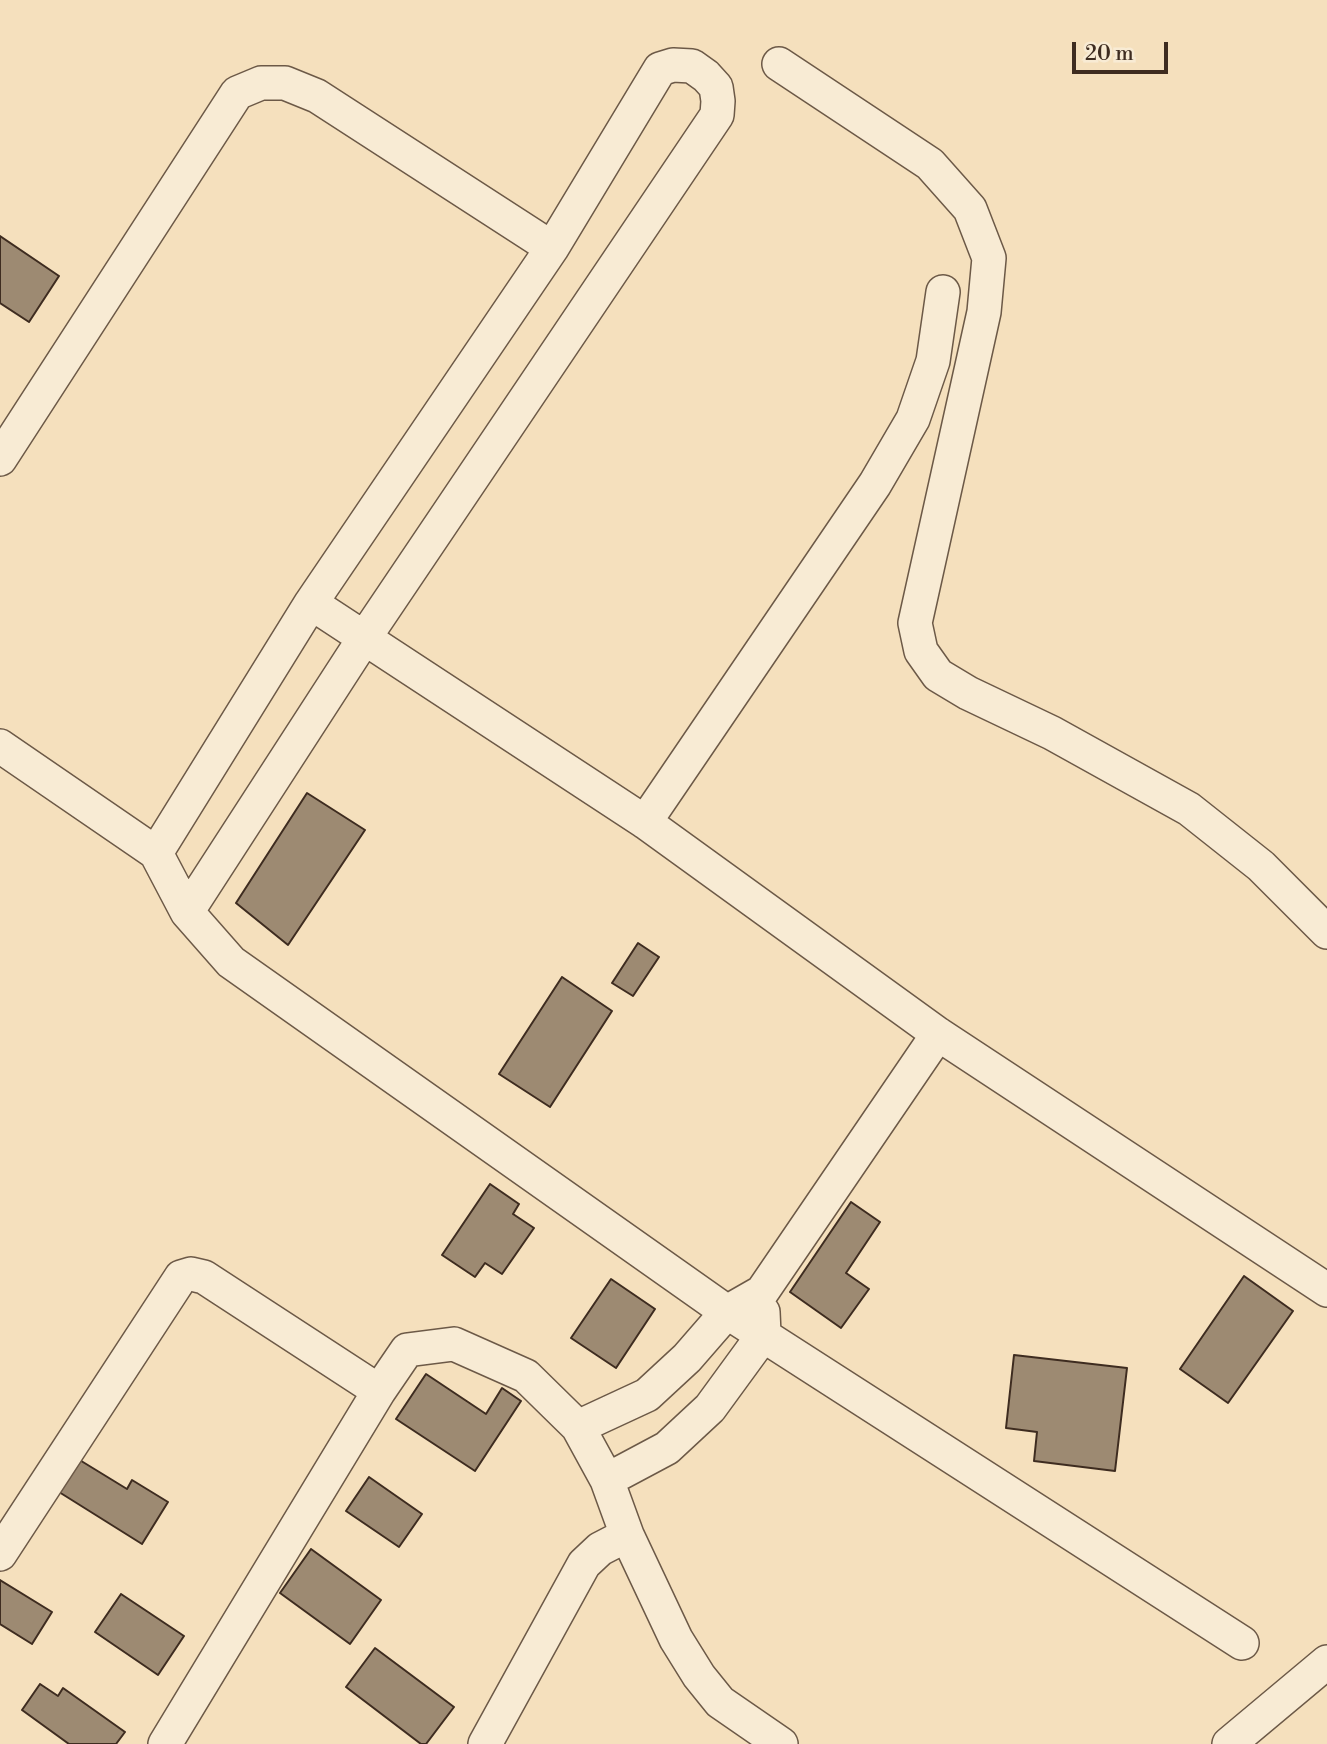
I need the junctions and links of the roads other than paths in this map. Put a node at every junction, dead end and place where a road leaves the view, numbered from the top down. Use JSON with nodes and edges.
{"nodes":[{"id":1,"x":779,"y":64,"type":"dead end"},
{"id":2,"x":552,"y":248,"type":"junction"},
{"id":3,"x":943,"y":292,"type":"dead end"},
{"id":4,"x":0,"y":459,"type":"edge"},
{"id":5,"x":311,"y":603,"type":"junction"},
{"id":6,"x":365,"y":637,"type":"junction"},
{"id":7,"x":0,"y":746,"type":"edge"},
{"id":8,"x":645,"y":822,"type":"junction"},
{"id":9,"x":156,"y":853,"type":"junction"},
{"id":10,"x":187,"y":912,"type":"junction"},
{"id":11,"x":1327,"y":932,"type":"edge"},
{"id":12,"x":938,"y":1034,"type":"junction"},
{"id":13,"x":1327,"y":1290,"type":"edge"},
{"id":14,"x":762,"y":1292,"type":"junction"},
{"id":15,"x":727,"y":1311,"type":"junction"},
{"id":16,"x":764,"y":1334,"type":"junction"},
{"id":17,"x":379,"y":1391,"type":"junction"},
{"id":18,"x":578,"y":1427,"type":"junction"},
{"id":19,"x":607,"y":1480,"type":"junction"},
{"id":20,"x":627,"y":1535,"type":"junction"},
{"id":21,"x":0,"y":1554,"type":"edge"},
{"id":22,"x":1241,"y":1643,"type":"dead end"},
{"id":23,"x":1327,"y":1662,"type":"edge"},
{"id":24,"x":165,"y":1744,"type":"edge"},
{"id":25,"x":485,"y":1744,"type":"edge"},
{"id":26,"x":781,"y":1744,"type":"edge"},
{"id":27,"x":1229,"y":1744,"type":"edge"}],
"edges":[{"from":1,"to":11,"type":"street"},
{"from":2,"to":4,"type":"street"},
{"from":2,"to":5,"type":"street"},
{"from":2,"to":6,"type":"street"},
{"from":3,"to":8,"type":"street"},
{"from":5,"to":6,"type":"street"},
{"from":5,"to":9,"type":"street"},
{"from":6,"to":8,"type":"street"},
{"from":6,"to":10,"type":"street"},
{"from":7,"to":9,"type":"street"},
{"from":8,"to":12,"type":"street"},
{"from":9,"to":10,"type":"street"},
{"from":10,"to":15,"type":"street"},
{"from":12,"to":13,"type":"street"},
{"from":12,"to":14,"type":"street"},
{"from":14,"to":15,"type":"street"},
{"from":14,"to":16,"type":"street"},
{"from":15,"to":16,"type":"street"},
{"from":15,"to":18,"type":"street"},
{"from":16,"to":19,"type":"street"},
{"from":16,"to":22,"type":"street"},
{"from":17,"to":18,"type":"street"},
{"from":17,"to":21,"type":"street"},
{"from":17,"to":24,"type":"street"},
{"from":18,"to":19,"type":"street"},
{"from":19,"to":20,"type":"street"},
{"from":20,"to":25,"type":"street"},
{"from":20,"to":26,"type":"street"},
{"from":23,"to":27,"type":"street"}]}
